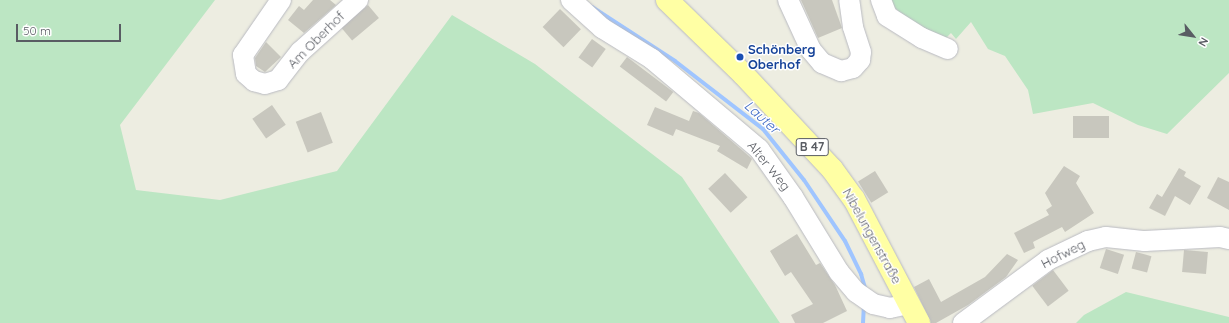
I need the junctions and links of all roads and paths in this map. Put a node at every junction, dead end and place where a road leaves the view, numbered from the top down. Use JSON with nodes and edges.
{"nodes":[{"id":1,"x":281,"y":0,"type":"edge"},
{"id":2,"x":358,"y":0,"type":"edge"},
{"id":3,"x":571,"y":0,"type":"edge"},
{"id":4,"x":666,"y":0,"type":"edge"},
{"id":5,"x":849,"y":0,"type":"edge"},
{"id":6,"x":881,"y":0,"type":"edge"},
{"id":7,"x":785,"y":1,"type":"edge"},
{"id":8,"x":948,"y":49,"type":"dead end"},
{"id":9,"x":1229,"y":239,"type":"edge"},
{"id":10,"x":909,"y":304,"type":"junction"},
{"id":11,"x":919,"y":323,"type":"edge"},
{"id":12,"x":964,"y":323,"type":"edge"}],
"edges":[{"from":1,"to":2,"type":"street","name":"Am Oberhof"},
{"from":3,"to":10,"type":"street","name":"Alter Weg"},
{"from":4,"to":10,"type":"main road","name":"Nibelungenstraße","number":"B 47"},
{"from":5,"to":7,"type":"street"},
{"from":6,"to":8,"type":"street"},
{"from":9,"to":12,"type":"street","name":"Hofweg"},
{"from":10,"to":11,"type":"main road","name":"Nibelungenstraße","number":"B 47"}]}
